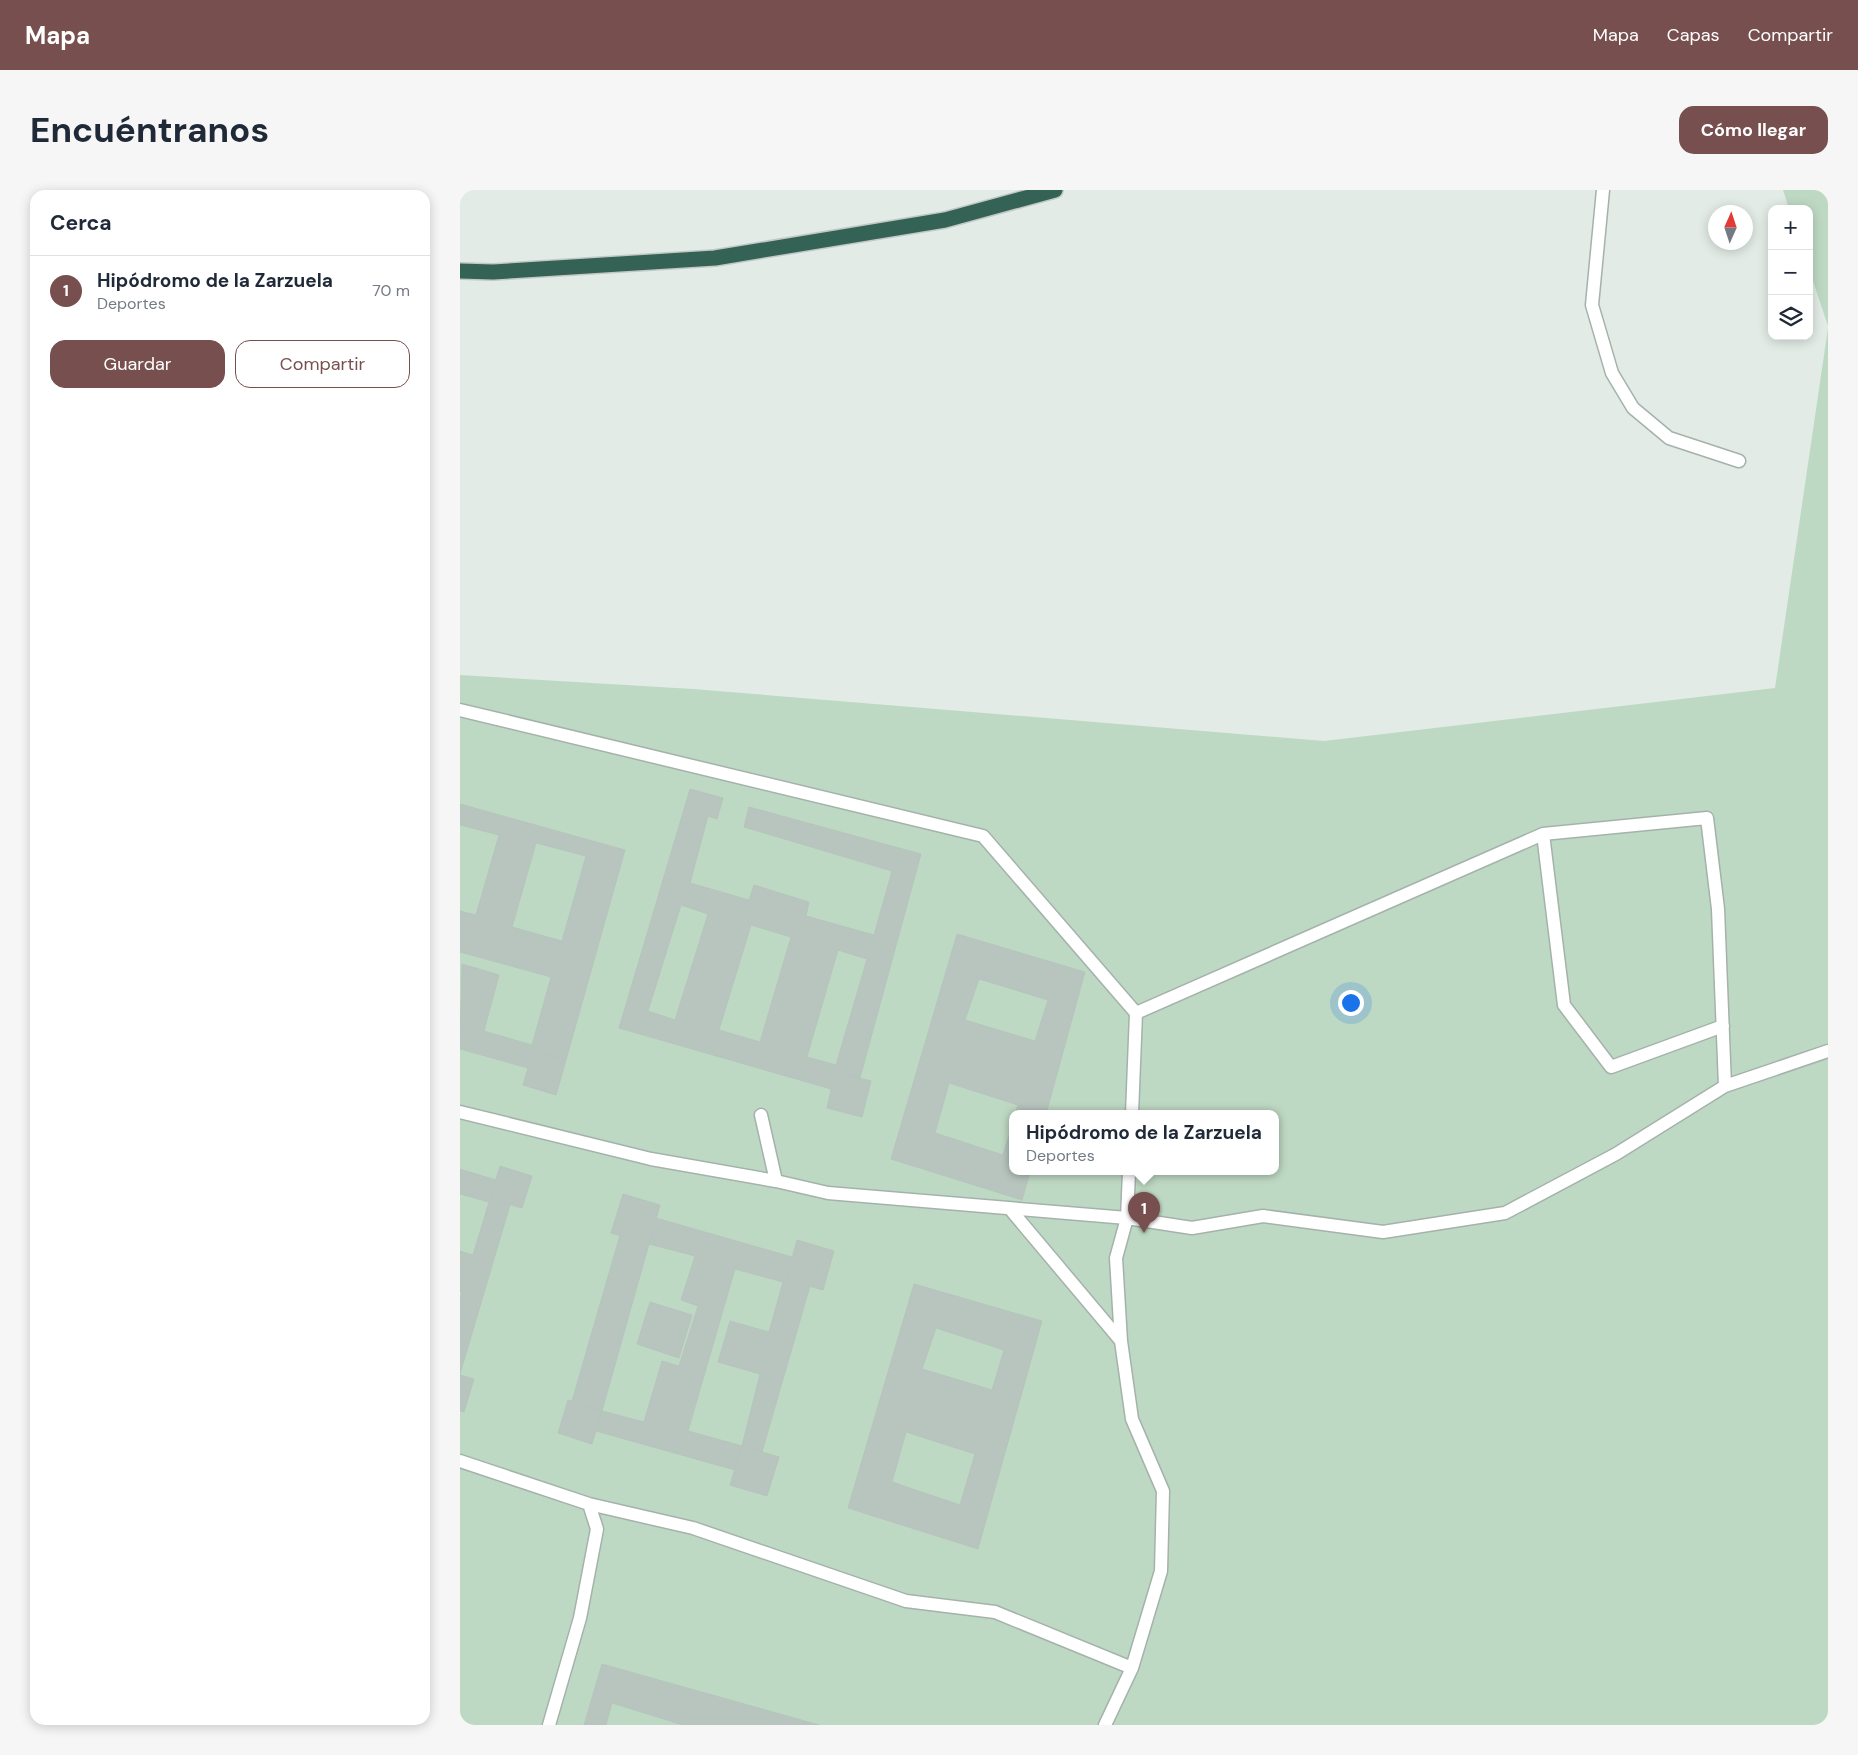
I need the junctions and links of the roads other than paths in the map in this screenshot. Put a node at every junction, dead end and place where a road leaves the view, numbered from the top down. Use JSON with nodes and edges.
{"nodes":[{"id":1,"x":1055,"y":190,"type":"edge"},
{"id":2,"x":1603,"y":190,"type":"edge"},
{"id":3,"x":460,"y":271,"type":"edge"},
{"id":4,"x":1738,"y":461,"type":"dead end"},
{"id":5,"x":460,"y":710,"type":"edge"},
{"id":6,"x":1543,"y":834,"type":"junction"},
{"id":7,"x":1136,"y":1013,"type":"junction"},
{"id":8,"x":1723,"y":1026,"type":"junction"},
{"id":9,"x":1828,"y":1051,"type":"edge"},
{"id":10,"x":1725,"y":1086,"type":"junction"},
{"id":11,"x":1132,"y":1110,"type":"edge"},
{"id":12,"x":460,"y":1112,"type":"edge"},
{"id":13,"x":762,"y":1115,"type":"dead end"},
{"id":14,"x":1129,"y":1175,"type":"edge"},
{"id":15,"x":776,"y":1181,"type":"junction"},
{"id":16,"x":1010,"y":1209,"type":"junction"},
{"id":17,"x":1127,"y":1218,"type":"junction"},
{"id":18,"x":1121,"y":1341,"type":"junction"},
{"id":19,"x":460,"y":1461,"type":"edge"},
{"id":20,"x":589,"y":1504,"type":"junction"},
{"id":21,"x":1132,"y":1668,"type":"junction"},
{"id":22,"x":549,"y":1725,"type":"edge"},
{"id":23,"x":1105,"y":1725,"type":"edge"}],
"edges":[{"from":1,"to":3,"type":"highway"},
{"from":2,"to":4,"type":"lane"},
{"from":5,"to":7,"type":"lane"},
{"from":6,"to":7,"type":"lane"},
{"from":6,"to":8,"type":"lane"},
{"from":6,"to":8,"type":"lane"},
{"from":7,"to":11,"type":"lane"},
{"from":8,"to":10,"type":"lane"},
{"from":9,"to":10,"type":"lane"},
{"from":10,"to":17,"type":"lane"},
{"from":12,"to":15,"type":"lane"},
{"from":13,"to":15,"type":"lane"},
{"from":14,"to":17,"type":"lane"},
{"from":15,"to":16,"type":"lane"},
{"from":16,"to":17,"type":"lane"},
{"from":16,"to":18,"type":"lane"},
{"from":17,"to":18,"type":"lane"},
{"from":18,"to":21,"type":"lane"},
{"from":19,"to":20,"type":"lane"},
{"from":20,"to":21,"type":"lane"},
{"from":20,"to":22,"type":"lane"},
{"from":21,"to":23,"type":"lane"}]}
